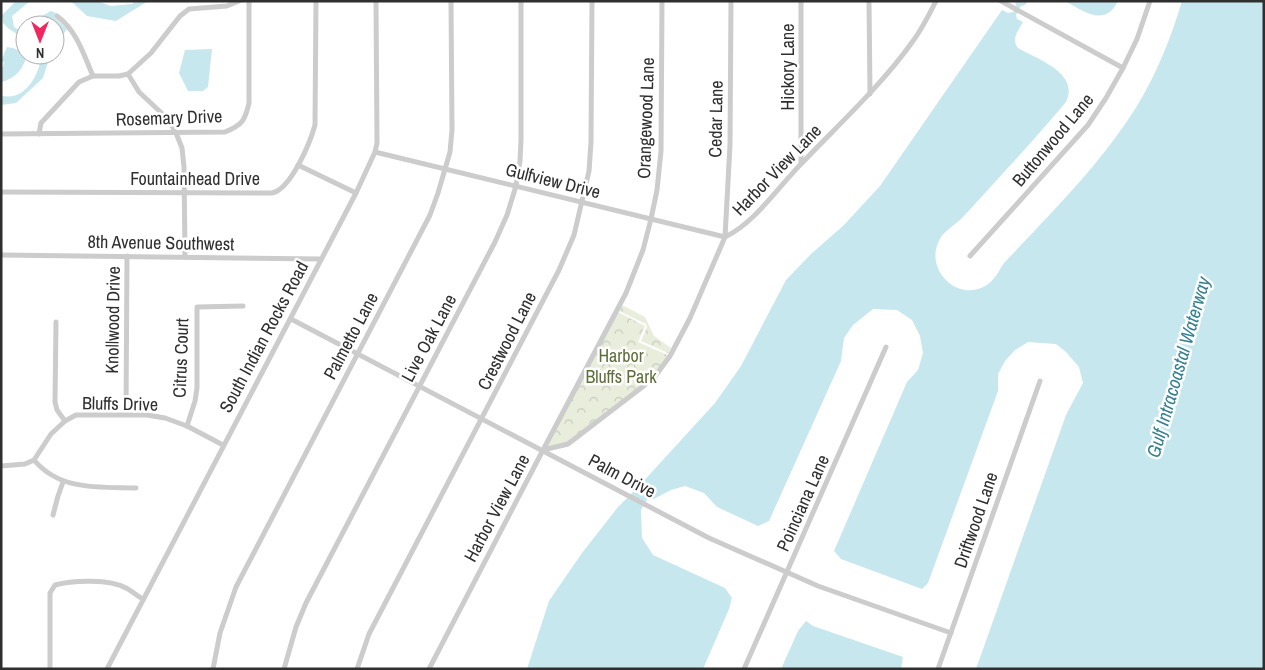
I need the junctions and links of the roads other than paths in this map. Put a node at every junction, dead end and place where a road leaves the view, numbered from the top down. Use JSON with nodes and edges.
{"nodes":[{"id":1,"x":239,"y":1,"type":"edge"},
{"id":2,"x":249,"y":1,"type":"edge"},
{"id":3,"x":316,"y":1,"type":"edge"},
{"id":4,"x":376,"y":1,"type":"edge"},
{"id":5,"x":451,"y":1,"type":"edge"},
{"id":6,"x":521,"y":1,"type":"edge"},
{"id":7,"x":592,"y":1,"type":"edge"},
{"id":8,"x":662,"y":1,"type":"edge"},
{"id":9,"x":731,"y":1,"type":"edge"},
{"id":10,"x":801,"y":1,"type":"edge"},
{"id":11,"x":869,"y":1,"type":"edge"},
{"id":12,"x":936,"y":1,"type":"edge"},
{"id":13,"x":1001,"y":1,"type":"edge"},
{"id":14,"x":1150,"y":1,"type":"edge"},
{"id":15,"x":65,"y":22,"type":"edge"},
{"id":16,"x":1123,"y":68,"type":"junction"},
{"id":17,"x":128,"y":74,"type":"junction"},
{"id":18,"x":93,"y":76,"type":"junction"},
{"id":19,"x":870,"y":94,"type":"junction"},
{"id":20,"x":1,"y":134,"type":"edge"},
{"id":21,"x":39,"y":134,"type":"junction"},
{"id":22,"x":176,"y":134,"type":"junction"},
{"id":23,"x":375,"y":152,"type":"junction"},
{"id":24,"x":801,"y":163,"type":"junction"},
{"id":25,"x":298,"y":164,"type":"junction"},
{"id":26,"x":446,"y":169,"type":"junction"},
{"id":27,"x":516,"y":186,"type":"junction"},
{"id":28,"x":1,"y":192,"type":"edge"},
{"id":29,"x":184,"y":192,"type":"junction"},
{"id":30,"x":356,"y":193,"type":"junction"},
{"id":31,"x":582,"y":202,"type":"junction"},
{"id":32,"x":651,"y":219,"type":"junction"},
{"id":33,"x":725,"y":237,"type":"junction"},
{"id":34,"x":1,"y":255,"type":"edge"},
{"id":35,"x":128,"y":256,"type":"junction"},
{"id":36,"x":185,"y":256,"type":"junction"},
{"id":37,"x":970,"y":256,"type":"dead end"},
{"id":38,"x":321,"y":259,"type":"junction"},
{"id":39,"x":243,"y":306,"type":"dead end"},
{"id":40,"x":291,"y":319,"type":"junction"},
{"id":41,"x":56,"y":322,"type":"dead end"},
{"id":42,"x":886,"y":347,"type":"dead end"},
{"id":43,"x":357,"y":353,"type":"junction"},
{"id":44,"x":1040,"y":381,"type":"dead end"},
{"id":45,"x":420,"y":386,"type":"junction"},
{"id":46,"x":126,"y":414,"type":"junction"},
{"id":47,"x":481,"y":420,"type":"junction"},
{"id":48,"x":65,"y":421,"type":"junction"},
{"id":49,"x":187,"y":426,"type":"junction"},
{"id":50,"x":223,"y":446,"type":"junction"},
{"id":51,"x":543,"y":450,"type":"junction"},
{"id":52,"x":34,"y":460,"type":"junction"},
{"id":53,"x":1,"y":466,"type":"edge"},
{"id":54,"x":63,"y":482,"type":"junction"},
{"id":55,"x":136,"y":488,"type":"dead end"},
{"id":56,"x":53,"y":515,"type":"dead end"},
{"id":57,"x":787,"y":572,"type":"junction"},
{"id":58,"x":143,"y":599,"type":"junction"},
{"id":59,"x":951,"y":633,"type":"junction"},
{"id":60,"x":50,"y":669,"type":"edge"},
{"id":61,"x":107,"y":669,"type":"edge"},
{"id":62,"x":213,"y":669,"type":"edge"},
{"id":63,"x":284,"y":669,"type":"edge"},
{"id":64,"x":357,"y":669,"type":"edge"},
{"id":65,"x":429,"y":669,"type":"edge"},
{"id":66,"x":744,"y":669,"type":"edge"},
{"id":67,"x":938,"y":669,"type":"edge"}],
"edges":[{"from":1,"to":17,"type":"street"},
{"from":2,"to":22,"type":"street","name":"Rosemary Drive"},
{"from":3,"to":25,"type":"street","name":"Fountainhead Drive"},
{"from":4,"to":23,"type":"street","name":"South Indian Rocks Road"},
{"from":5,"to":26,"type":"street","name":"Palmetto Lane"},
{"from":6,"to":27,"type":"street","name":"Live Oak Lane"},
{"from":7,"to":31,"type":"street","name":"Crestwood Lane"},
{"from":8,"to":32,"type":"street","name":"Orangewood Lane"},
{"from":9,"to":33,"type":"street","name":"Cedar Lane"},
{"from":10,"to":24,"type":"street","name":"Hickory Lane"},
{"from":11,"to":19,"type":"street"},
{"from":12,"to":19,"type":"street","name":"Harbor View Lane"},
{"from":13,"to":16,"type":"street"},
{"from":14,"to":16,"type":"street","name":"Buttonwood Lane"},
{"from":15,"to":18,"type":"street"},
{"from":16,"to":37,"type":"street","name":"Buttonwood Lane"},
{"from":17,"to":18,"type":"street"},
{"from":17,"to":22,"type":"street"},
{"from":18,"to":21,"type":"street"},
{"from":19,"to":24,"type":"street","name":"Harbor View Lane"},
{"from":20,"to":21,"type":"street","name":"Rosemary Drive"},
{"from":21,"to":22,"type":"street","name":"Rosemary Drive"},
{"from":22,"to":29,"type":"street"},
{"from":23,"to":26,"type":"street","name":"Gulfview Drive"},
{"from":23,"to":30,"type":"street","name":"South Indian Rocks Road"},
{"from":24,"to":33,"type":"street","name":"Harbor View Lane"},
{"from":25,"to":29,"type":"street","name":"Fountainhead Drive"},
{"from":25,"to":30,"type":"street"},
{"from":26,"to":27,"type":"street","name":"Gulfview Drive"},
{"from":26,"to":43,"type":"street","name":"Palmetto Lane"},
{"from":27,"to":31,"type":"street","name":"Gulfview Drive"},
{"from":27,"to":45,"type":"street","name":"Live Oak Lane"},
{"from":28,"to":29,"type":"street","name":"Fountainhead Drive"},
{"from":29,"to":36,"type":"street"},
{"from":30,"to":38,"type":"street","name":"South Indian Rocks Road"},
{"from":31,"to":32,"type":"street","name":"Gulfview Drive"},
{"from":31,"to":47,"type":"street","name":"Crestwood Lane"},
{"from":32,"to":33,"type":"street","name":"Gulfview Drive"},
{"from":32,"to":51,"type":"street","name":"Orangewood Lane"},
{"from":33,"to":51,"type":"street","name":"Harbor View Lane"},
{"from":34,"to":35,"type":"street","name":"8th Avenue Southwest"},
{"from":35,"to":36,"type":"street","name":"8th Avenue Southwest"},
{"from":35,"to":46,"type":"street","name":"Knollwood Drive"},
{"from":36,"to":38,"type":"street","name":"8th Avenue Southwest"},
{"from":38,"to":40,"type":"street","name":"South Indian Rocks Road"},
{"from":39,"to":49,"type":"street","name":"Citrus Court"},
{"from":40,"to":43,"type":"street","name":"Palm Drive"},
{"from":40,"to":50,"type":"street","name":"South Indian Rocks Road"},
{"from":41,"to":48,"type":"street"},
{"from":42,"to":57,"type":"street","name":"Poinciana Lane"},
{"from":43,"to":45,"type":"street","name":"Palm Drive"},
{"from":43,"to":62,"type":"street","name":"Palmetto Lane"},
{"from":44,"to":59,"type":"street","name":"Driftwood Lane"},
{"from":45,"to":47,"type":"street","name":"Palm Drive"},
{"from":45,"to":63,"type":"street","name":"Live Oak Lane"},
{"from":46,"to":48,"type":"street","name":"Bluffs Drive"},
{"from":46,"to":49,"type":"street","name":"Bluffs Drive"},
{"from":47,"to":51,"type":"street","name":"Palm Drive"},
{"from":47,"to":64,"type":"street","name":"Crestwood Lane"},
{"from":48,"to":52,"type":"street","name":"Bluffs Drive"},
{"from":49,"to":50,"type":"street","name":"Bluffs Drive"},
{"from":50,"to":58,"type":"street","name":"South Indian Rocks Road"},
{"from":51,"to":57,"type":"street","name":"Palm Drive"},
{"from":51,"to":65,"type":"street","name":"Harbor View Lane"},
{"from":52,"to":53,"type":"street"},
{"from":52,"to":54,"type":"street"},
{"from":54,"to":55,"type":"street"},
{"from":54,"to":56,"type":"street"},
{"from":57,"to":59,"type":"street","name":"Palm Drive"},
{"from":57,"to":66,"type":"street","name":"Poinciana Lane"},
{"from":58,"to":60,"type":"street"},
{"from":58,"to":61,"type":"street","name":"South Indian Rocks Road"},
{"from":59,"to":67,"type":"street","name":"Driftwood Lane"}]}
